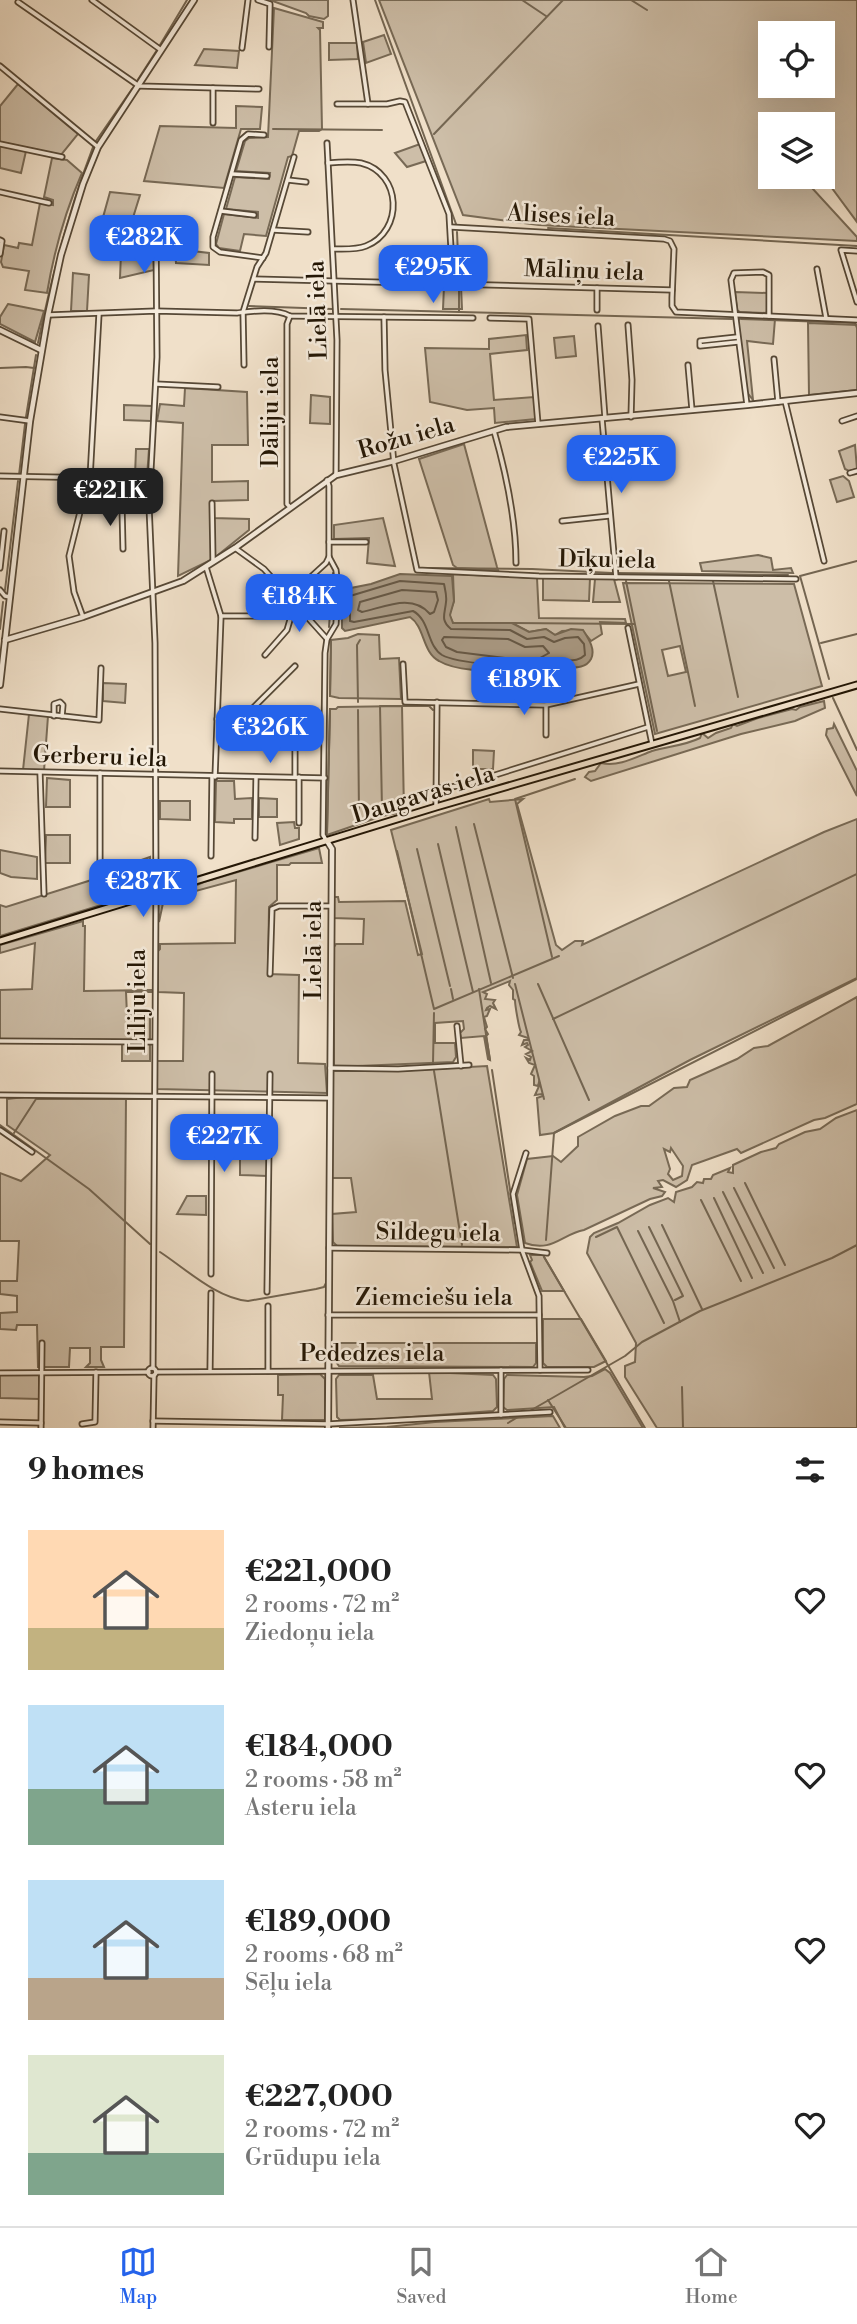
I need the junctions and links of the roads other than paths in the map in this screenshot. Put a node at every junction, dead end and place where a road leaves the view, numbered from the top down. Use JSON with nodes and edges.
{"nodes":[{"id":1,"x":92,"y":0,"type":"edge"},
{"id":2,"x":194,"y":0,"type":"edge"},
{"id":3,"x":248,"y":0,"type":"edge"},
{"id":4,"x":258,"y":0,"type":"edge"},
{"id":5,"x":353,"y":0,"type":"edge"},
{"id":6,"x":18,"y":2,"type":"dead end"},
{"id":7,"x":269,"y":47,"type":"dead end"},
{"id":8,"x":242,"y":48,"type":"dead end"},
{"id":9,"x":162,"y":50,"type":"junction"},
{"id":10,"x":0,"y":66,"type":"edge"},
{"id":11,"x":139,"y":86,"type":"junction"},
{"id":12,"x":213,"y":88,"type":"junction"},
{"id":13,"x":259,"y":89,"type":"dead end"},
{"id":14,"x":337,"y":104,"type":"dead end"},
{"id":15,"x":368,"y":104,"type":"junction"},
{"id":16,"x":213,"y":123,"type":"dead end"},
{"id":17,"x":264,"y":135,"type":"dead end"},
{"id":18,"x":327,"y":143,"type":"dead end"},
{"id":19,"x":0,"y":145,"type":"edge"},
{"id":20,"x":98,"y":147,"type":"junction"},
{"id":21,"x":293,"y":157,"type":"dead end"},
{"id":22,"x":62,"y":158,"type":"dead end"},
{"id":23,"x":328,"y":163,"type":"junction"},
{"id":24,"x":232,"y":174,"type":"junction"},
{"id":25,"x":267,"y":176,"type":"dead end"},
{"id":26,"x":288,"y":180,"type":"junction"},
{"id":27,"x":306,"y":182,"type":"dead end"},
{"id":28,"x":0,"y":192,"type":"edge"},
{"id":29,"x":50,"y":202,"type":"dead end"},
{"id":30,"x":221,"y":211,"type":"junction"},
{"id":31,"x":254,"y":215,"type":"dead end"},
{"id":32,"x":450,"y":227,"type":"junction"},
{"id":33,"x":273,"y":230,"type":"junction"},
{"id":34,"x":308,"y":232,"type":"dead end"},
{"id":35,"x":156,"y":238,"type":"dead end"},
{"id":36,"x":1,"y":240,"type":"edge"},
{"id":37,"x":332,"y":249,"type":"junction"},
{"id":38,"x":857,"y":251,"type":"edge"},
{"id":39,"x":0,"y":254,"type":"edge"},
{"id":40,"x":263,"y":258,"type":"junction"},
{"id":41,"x":817,"y":269,"type":"dead end"},
{"id":42,"x":254,"y":279,"type":"junction"},
{"id":43,"x":334,"y":281,"type":"junction"},
{"id":44,"x":453,"y":284,"type":"junction"},
{"id":45,"x":597,"y":288,"type":"junction"},
{"id":46,"x":672,"y":290,"type":"junction"},
{"id":47,"x":857,"y":302,"type":"edge"},
{"id":48,"x":597,"y":310,"type":"dead end"},
{"id":49,"x":156,"y":312,"type":"junction"},
{"id":50,"x":243,"y":312,"type":"junction"},
{"id":51,"x":99,"y":314,"type":"junction"},
{"id":52,"x":735,"y":314,"type":"junction"},
{"id":53,"x":47,"y":315,"type":"junction"},
{"id":54,"x":290,"y":316,"type":"junction"},
{"id":55,"x":336,"y":316,"type":"junction"},
{"id":56,"x":769,"y":316,"type":"junction"},
{"id":57,"x":384,"y":317,"type":"junction"},
{"id":58,"x":473,"y":318,"type":"dead end"},
{"id":59,"x":490,"y":318,"type":"dead end"},
{"id":60,"x":826,"y":318,"type":"junction"},
{"id":61,"x":857,"y":320,"type":"edge"},
{"id":62,"x":628,"y":325,"type":"dead end"},
{"id":63,"x":598,"y":326,"type":"dead end"},
{"id":64,"x":0,"y":330,"type":"edge"},
{"id":65,"x":738,"y":340,"type":"junction"},
{"id":66,"x":41,"y":350,"type":"junction"},
{"id":67,"x":775,"y":359,"type":"dead end"},
{"id":68,"x":244,"y":365,"type":"dead end"},
{"id":69,"x":688,"y":365,"type":"dead end"},
{"id":70,"x":156,"y":384,"type":"junction"},
{"id":71,"x":218,"y":387,"type":"dead end"},
{"id":72,"x":857,"y":393,"type":"edge"},
{"id":73,"x":744,"y":394,"type":"junction"},
{"id":74,"x":781,"y":401,"type":"junction"},
{"id":75,"x":747,"y":405,"type":"junction"},
{"id":76,"x":755,"y":405,"type":"junction"},
{"id":77,"x":692,"y":410,"type":"junction"},
{"id":78,"x":857,"y":416,"type":"edge"},
{"id":79,"x":0,"y":417,"type":"edge"},
{"id":80,"x":631,"y":417,"type":"junction"},
{"id":81,"x":603,"y":419,"type":"junction"},
{"id":82,"x":30,"y":421,"type":"junction"},
{"id":83,"x":842,"y":421,"type":"dead end"},
{"id":84,"x":538,"y":424,"type":"junction"},
{"id":85,"x":494,"y":429,"type":"junction"},
{"id":86,"x":394,"y":461,"type":"junction"},
{"id":87,"x":857,"y":471,"type":"edge"},
{"id":88,"x":850,"y":473,"type":"dead end"},
{"id":89,"x":336,"y":475,"type":"junction"},
{"id":90,"x":0,"y":476,"type":"edge"},
{"id":91,"x":23,"y":478,"type":"junction"},
{"id":92,"x":90,"y":478,"type":"junction"},
{"id":93,"x":150,"y":479,"type":"junction"},
{"id":94,"x":327,"y":480,"type":"junction"},
{"id":95,"x":212,"y":503,"type":"dead end"},
{"id":96,"x":149,"y":506,"type":"junction"},
{"id":97,"x":122,"y":507,"type":"junction"},
{"id":98,"x":290,"y":507,"type":"junction"},
{"id":99,"x":610,"y":516,"type":"junction"},
{"id":100,"x":562,"y":521,"type":"dead end"},
{"id":101,"x":4,"y":531,"type":"dead end"},
{"id":102,"x":330,"y":542,"type":"junction"},
{"id":103,"x":366,"y":542,"type":"dead end"},
{"id":104,"x":235,"y":548,"type":"junction"},
{"id":105,"x":123,"y":549,"type":"dead end"},
{"id":106,"x":329,"y":557,"type":"junction"},
{"id":107,"x":824,"y":561,"type":"dead end"},
{"id":108,"x":213,"y":563,"type":"junction"},
{"id":109,"x":516,"y":563,"type":"dead end"},
{"id":110,"x":206,"y":567,"type":"junction"},
{"id":111,"x":0,"y":568,"type":"edge"},
{"id":112,"x":616,"y":577,"type":"junction"},
{"id":113,"x":796,"y":579,"type":"dead end"},
{"id":114,"x":0,"y":590,"type":"edge"},
{"id":115,"x":154,"y":593,"type":"junction"},
{"id":116,"x":290,"y":596,"type":"junction"},
{"id":117,"x":5,"y":597,"type":"edge"},
{"id":118,"x":301,"y":609,"type":"junction"},
{"id":119,"x":292,"y":613,"type":"junction"},
{"id":120,"x":221,"y":616,"type":"junction"},
{"id":121,"x":272,"y":616,"type":"dead end"},
{"id":122,"x":83,"y":617,"type":"junction"},
{"id":123,"x":628,"y":628,"type":"dead end"},
{"id":124,"x":327,"y":639,"type":"junction"},
{"id":125,"x":5,"y":640,"type":"junction"},
{"id":126,"x":265,"y":655,"type":"dead end"},
{"id":127,"x":403,"y":664,"type":"dead end"},
{"id":128,"x":295,"y":666,"type":"dead end"},
{"id":129,"x":101,"y":668,"type":"dead end"},
{"id":130,"x":639,"y":684,"type":"junction"},
{"id":131,"x":0,"y":685,"type":"edge"},
{"id":132,"x":857,"y":685,"type":"edge"},
{"id":133,"x":437,"y":702,"type":"junction"},
{"id":134,"x":546,"y":705,"type":"junction"},
{"id":135,"x":0,"y":709,"type":"edge"},
{"id":136,"x":54,"y":716,"type":"junction"},
{"id":137,"x":62,"y":716,"type":"junction"},
{"id":138,"x":217,"y":719,"type":"junction"},
{"id":139,"x":648,"y":727,"type":"junction"},
{"id":140,"x":546,"y":735,"type":"dead end"},
{"id":141,"x":246,"y":739,"type":"dead end"},
{"id":142,"x":280,"y":739,"type":"dead end"},
{"id":143,"x":216,"y":740,"type":"junction"},
{"id":144,"x":652,"y":744,"type":"junction"},
{"id":145,"x":0,"y":771,"type":"edge"},
{"id":146,"x":40,"y":772,"type":"junction"},
{"id":147,"x":100,"y":773,"type":"junction"},
{"id":148,"x":155,"y":775,"type":"junction"},
{"id":149,"x":213,"y":777,"type":"junction"},
{"id":150,"x":256,"y":777,"type":"junction"},
{"id":151,"x":297,"y":777,"type":"junction"},
{"id":152,"x":325,"y":778,"type":"junction"},
{"id":153,"x":436,"y":788,"type":"junction"},
{"id":154,"x":436,"y":807,"type":"junction"},
{"id":155,"x":299,"y":823,"type":"dead end"},
{"id":156,"x":256,"y":838,"type":"dead end"},
{"id":157,"x":327,"y":841,"type":"junction"},
{"id":158,"x":211,"y":856,"type":"dead end"},
{"id":159,"x":100,"y":876,"type":"dead end"},
{"id":160,"x":44,"y":894,"type":"dead end"},
{"id":161,"x":156,"y":894,"type":"junction"},
{"id":162,"x":331,"y":906,"type":"junction"},
{"id":163,"x":0,"y":941,"type":"edge"},
{"id":164,"x":270,"y":974,"type":"dead end"},
{"id":165,"x":457,"y":1026,"type":"dead end"},
{"id":166,"x":0,"y":1041,"type":"edge"},
{"id":167,"x":154,"y":1042,"type":"junction"},
{"id":168,"x":469,"y":1065,"type":"dead end"},
{"id":169,"x":461,"y":1066,"type":"junction"},
{"id":170,"x":330,"y":1068,"type":"junction"},
{"id":171,"x":212,"y":1074,"type":"dead end"},
{"id":172,"x":270,"y":1074,"type":"dead end"},
{"id":173,"x":0,"y":1095,"type":"edge"},
{"id":174,"x":154,"y":1096,"type":"junction"},
{"id":175,"x":212,"y":1096,"type":"junction"},
{"id":176,"x":270,"y":1097,"type":"junction"},
{"id":177,"x":330,"y":1098,"type":"junction"},
{"id":178,"x":0,"y":1130,"type":"edge"},
{"id":179,"x":32,"y":1152,"type":"dead end"},
{"id":180,"x":526,"y":1153,"type":"dead end"},
{"id":181,"x":328,"y":1248,"type":"junction"},
{"id":182,"x":522,"y":1250,"type":"junction"},
{"id":183,"x":547,"y":1253,"type":"dead end"},
{"id":184,"x":211,"y":1274,"type":"dead end"},
{"id":185,"x":267,"y":1292,"type":"dead end"},
{"id":186,"x":211,"y":1293,"type":"dead end"},
{"id":187,"x":268,"y":1306,"type":"dead end"},
{"id":188,"x":328,"y":1315,"type":"junction"},
{"id":189,"x":539,"y":1315,"type":"junction"},
{"id":190,"x":42,"y":1343,"type":"dead end"},
{"id":191,"x":151,"y":1370,"type":"junction"},
{"id":192,"x":328,"y":1370,"type":"junction"},
{"id":193,"x":501,"y":1370,"type":"junction"},
{"id":194,"x":540,"y":1370,"type":"junction"},
{"id":195,"x":588,"y":1370,"type":"dead end"},
{"id":196,"x":210,"y":1371,"type":"junction"},
{"id":197,"x":268,"y":1371,"type":"junction"},
{"id":198,"x":43,"y":1372,"type":"junction"},
{"id":199,"x":96,"y":1372,"type":"junction"},
{"id":200,"x":0,"y":1373,"type":"edge"},
{"id":201,"x":155,"y":1374,"type":"junction"},
{"id":202,"x":550,"y":1412,"type":"dead end"},
{"id":203,"x":501,"y":1415,"type":"junction"},
{"id":204,"x":153,"y":1421,"type":"junction"},
{"id":205,"x":0,"y":1422,"type":"edge"},
{"id":206,"x":82,"y":1424,"type":"dead end"},
{"id":207,"x":41,"y":1425,"type":"edge"},
{"id":208,"x":328,"y":1426,"type":"edge"},
{"id":209,"x":153,"y":1428,"type":"edge"}],
"edges":[{"from":1,"to":9,"type":"street"},
{"from":2,"to":9,"type":"street"},
{"from":3,"to":8,"type":"street"},
{"from":4,"to":7,"type":"street"},
{"from":5,"to":15,"type":"street"},
{"from":6,"to":11,"type":"street"},
{"from":9,"to":11,"type":"street"},
{"from":10,"to":20,"type":"street"},
{"from":11,"to":12,"type":"street"},
{"from":11,"to":20,"type":"street"},
{"from":12,"to":13,"type":"street"},
{"from":12,"to":16,"type":"street"},
{"from":14,"to":15,"type":"street"},
{"from":15,"to":32,"type":"street"},
{"from":17,"to":24,"type":"street"},
{"from":18,"to":23,"type":"street","name":"Lielā iela"},
{"from":19,"to":22,"type":"street"},
{"from":20,"to":53,"type":"street"},
{"from":21,"to":26,"type":"street"},
{"from":23,"to":37,"type":"street","name":"Lielā iela"},
{"from":23,"to":37,"type":"street"},
{"from":24,"to":25,"type":"street"},
{"from":24,"to":30,"type":"street"},
{"from":26,"to":27,"type":"street"},
{"from":26,"to":33,"type":"street"},
{"from":28,"to":29,"type":"street"},
{"from":30,"to":31,"type":"street"},
{"from":30,"to":40,"type":"street"},
{"from":32,"to":44,"type":"street"},
{"from":32,"to":46,"type":"street","name":"Alises iela"},
{"from":33,"to":34,"type":"street"},
{"from":33,"to":40,"type":"street"},
{"from":35,"to":49,"type":"street","name":"Liliju iela"},
{"from":36,"to":39,"type":"street"},
{"from":37,"to":43,"type":"street","name":"Lielā iela"},
{"from":38,"to":47,"type":"street"},
{"from":40,"to":42,"type":"street"},
{"from":41,"to":60,"type":"street"},
{"from":42,"to":43,"type":"street","name":"Māliņu iela"},
{"from":42,"to":50,"type":"street"},
{"from":43,"to":44,"type":"street","name":"Māliņu iela"},
{"from":43,"to":55,"type":"street","name":"Lielā iela"},
{"from":44,"to":45,"type":"street","name":"Māliņu iela"},
{"from":45,"to":46,"type":"street","name":"Māliņu iela"},
{"from":45,"to":48,"type":"street"},
{"from":46,"to":52,"type":"street"},
{"from":49,"to":50,"type":"street"},
{"from":49,"to":51,"type":"street"},
{"from":49,"to":70,"type":"street","name":"Liliju iela"},
{"from":50,"to":54,"type":"street"},
{"from":50,"to":68,"type":"street"},
{"from":51,"to":53,"type":"street"},
{"from":51,"to":92,"type":"street"},
{"from":52,"to":56,"type":"street"},
{"from":52,"to":56,"type":"street"},
{"from":52,"to":65,"type":"street"},
{"from":53,"to":66,"type":"street"},
{"from":54,"to":55,"type":"street"},
{"from":54,"to":98,"type":"street","name":"Dāliju iela"},
{"from":55,"to":57,"type":"street"},
{"from":55,"to":89,"type":"street","name":"Lielā iela"},
{"from":56,"to":60,"type":"street"},
{"from":57,"to":58,"type":"street"},
{"from":57,"to":86,"type":"street"},
{"from":59,"to":84,"type":"street"},
{"from":60,"to":61,"type":"street"},
{"from":62,"to":80,"type":"street"},
{"from":63,"to":81,"type":"street"},
{"from":64,"to":66,"type":"street"},
{"from":65,"to":65,"type":"street"},
{"from":65,"to":73,"type":"street"},
{"from":66,"to":82,"type":"street"},
{"from":67,"to":74,"type":"street"},
{"from":69,"to":77,"type":"street"},
{"from":70,"to":71,"type":"street"},
{"from":70,"to":93,"type":"street","name":"Liliju iela"},
{"from":72,"to":74,"type":"street","name":"Rožu iela"},
{"from":73,"to":75,"type":"street"},
{"from":73,"to":76,"type":"street"},
{"from":74,"to":76,"type":"street","name":"Rožu iela"},
{"from":74,"to":107,"type":"street"},
{"from":75,"to":76,"type":"street","name":"Rožu iela"},
{"from":75,"to":77,"type":"street","name":"Rožu iela"},
{"from":77,"to":80,"type":"street","name":"Rožu iela"},
{"from":78,"to":83,"type":"street"},
{"from":79,"to":82,"type":"street"},
{"from":80,"to":81,"type":"street","name":"Rožu iela"},
{"from":81,"to":84,"type":"street","name":"Rožu iela"},
{"from":81,"to":99,"type":"street"},
{"from":82,"to":91,"type":"street"},
{"from":84,"to":85,"type":"street","name":"Rožu iela"},
{"from":85,"to":86,"type":"street","name":"Rožu iela"},
{"from":85,"to":109,"type":"street"},
{"from":86,"to":89,"type":"street","name":"Rožu iela"},
{"from":86,"to":112,"type":"street","name":"Dīķu iela"},
{"from":87,"to":88,"type":"street"},
{"from":89,"to":94,"type":"street","name":"Rožu iela"},
{"from":90,"to":91,"type":"street"},
{"from":91,"to":92,"type":"street"},
{"from":91,"to":117,"type":"street"},
{"from":92,"to":93,"type":"street"},
{"from":93,"to":96,"type":"street","name":"Liliju iela"},
{"from":94,"to":98,"type":"street","name":"Rožu iela"},
{"from":94,"to":102,"type":"street","name":"Lielā iela"},
{"from":95,"to":108,"type":"street"},
{"from":96,"to":97,"type":"street"},
{"from":96,"to":115,"type":"street","name":"Liliju iela"},
{"from":97,"to":105,"type":"street"},
{"from":97,"to":122,"type":"street"},
{"from":98,"to":104,"type":"street","name":"Rožu iela"},
{"from":99,"to":100,"type":"street"},
{"from":99,"to":112,"type":"street"},
{"from":101,"to":111,"type":"street"},
{"from":102,"to":103,"type":"street"},
{"from":102,"to":106,"type":"street","name":"Lielā iela"},
{"from":104,"to":108,"type":"street","name":"Rožu iela"},
{"from":104,"to":116,"type":"street"},
{"from":106,"to":116,"type":"street"},
{"from":106,"to":124,"type":"street","name":"Lielā iela"},
{"from":108,"to":110,"type":"street","name":"Rožu iela"},
{"from":110,"to":115,"type":"street","name":"Rožu iela"},
{"from":110,"to":120,"type":"street"},
{"from":112,"to":113,"type":"street","name":"Dīķu iela"},
{"from":114,"to":117,"type":"street"},
{"from":115,"to":122,"type":"street","name":"Rožu iela"},
{"from":115,"to":148,"type":"street","name":"Liliju iela"},
{"from":116,"to":118,"type":"street"},
{"from":116,"to":119,"type":"street"},
{"from":117,"to":125,"type":"street"},
{"from":118,"to":119,"type":"street"},
{"from":118,"to":124,"type":"street"},
{"from":119,"to":126,"type":"street"},
{"from":120,"to":121,"type":"street"},
{"from":120,"to":138,"type":"street"},
{"from":122,"to":125,"type":"street","name":"Rožu iela"},
{"from":123,"to":130,"type":"street"},
{"from":124,"to":152,"type":"street","name":"Lielā iela"},
{"from":125,"to":131,"type":"street"},
{"from":127,"to":133,"type":"street"},
{"from":128,"to":138,"type":"street"},
{"from":129,"to":137,"type":"street"},
{"from":130,"to":134,"type":"street"},
{"from":130,"to":139,"type":"street"},
{"from":132,"to":144,"type":"main road","name":"Daugavas iela"},
{"from":133,"to":134,"type":"street"},
{"from":133,"to":153,"type":"street"},
{"from":134,"to":140,"type":"street"},
{"from":135,"to":136,"type":"street"},
{"from":136,"to":137,"type":"street"},
{"from":136,"to":137,"type":"street"},
{"from":138,"to":143,"type":"street"},
{"from":139,"to":144,"type":"street"},
{"from":139,"to":153,"type":"street"},
{"from":141,"to":143,"type":"street"},
{"from":142,"to":151,"type":"street"},
{"from":143,"to":149,"type":"street"},
{"from":144,"to":154,"type":"main road","name":"Daugavas iela"},
{"from":145,"to":146,"type":"street","name":"Gerberu iela"},
{"from":146,"to":147,"type":"street","name":"Gerberu iela"},
{"from":146,"to":160,"type":"street"},
{"from":147,"to":148,"type":"street","name":"Gerberu iela"},
{"from":147,"to":159,"type":"street"},
{"from":148,"to":149,"type":"street","name":"Gerberu iela"},
{"from":148,"to":161,"type":"street","name":"Liliju iela"},
{"from":149,"to":150,"type":"street","name":"Gerberu iela"},
{"from":149,"to":158,"type":"street"},
{"from":150,"to":151,"type":"street","name":"Gerberu iela"},
{"from":150,"to":156,"type":"street"},
{"from":151,"to":152,"type":"street","name":"Gerberu iela"},
{"from":151,"to":155,"type":"street"},
{"from":152,"to":157,"type":"street","name":"Lielā iela"},
{"from":153,"to":154,"type":"street"},
{"from":154,"to":157,"type":"main road","name":"Daugavas iela"},
{"from":157,"to":161,"type":"main road","name":"Daugavas iela"},
{"from":157,"to":162,"type":"street","name":"Lielā iela"},
{"from":161,"to":163,"type":"main road","name":"Daugavas iela"},
{"from":161,"to":167,"type":"street","name":"Liliju iela"},
{"from":162,"to":164,"type":"street"},
{"from":162,"to":170,"type":"street","name":"Lielā iela"},
{"from":165,"to":169,"type":"street"},
{"from":166,"to":167,"type":"street"},
{"from":167,"to":174,"type":"street","name":"Liliju iela"},
{"from":168,"to":169,"type":"street"},
{"from":169,"to":170,"type":"street"},
{"from":170,"to":177,"type":"street","name":"Lielā iela"},
{"from":171,"to":175,"type":"street"},
{"from":172,"to":176,"type":"street"},
{"from":173,"to":174,"type":"street"},
{"from":174,"to":175,"type":"street"},
{"from":174,"to":191,"type":"street","name":"Liliju iela"},
{"from":175,"to":176,"type":"street"},
{"from":175,"to":184,"type":"street"},
{"from":176,"to":177,"type":"street"},
{"from":176,"to":185,"type":"street"},
{"from":177,"to":181,"type":"street","name":"Lielā iela"},
{"from":178,"to":179,"type":"street"},
{"from":180,"to":182,"type":"street"},
{"from":181,"to":182,"type":"street","name":"Sildegu iela"},
{"from":181,"to":188,"type":"street","name":"Lielā iela"},
{"from":182,"to":183,"type":"street","name":"Sildegu iela"},
{"from":182,"to":189,"type":"street"},
{"from":186,"to":196,"type":"street"},
{"from":187,"to":197,"type":"street"},
{"from":188,"to":189,"type":"street","name":"Ziemciešu iela"},
{"from":188,"to":192,"type":"street","name":"Lielā iela"},
{"from":189,"to":194,"type":"street"},
{"from":190,"to":198,"type":"street"},
{"from":191,"to":199,"type":"street"},
{"from":191,"to":201,"type":"street"},
{"from":192,"to":193,"type":"street","name":"Pededzes iela"},
{"from":192,"to":197,"type":"street","name":"Pededzes iela"},
{"from":192,"to":208,"type":"street","name":"Lielā iela"},
{"from":193,"to":194,"type":"street","name":"Pededzes iela"},
{"from":193,"to":203,"type":"street"},
{"from":194,"to":195,"type":"street","name":"Pededzes iela"},
{"from":196,"to":197,"type":"street","name":"Pededzes iela"},
{"from":196,"to":201,"type":"street","name":"Pededzes iela"},
{"from":198,"to":199,"type":"street"},
{"from":198,"to":200,"type":"street"},
{"from":198,"to":207,"type":"street"},
{"from":199,"to":206,"type":"street"},
{"from":201,"to":204,"type":"street"},
{"from":202,"to":203,"type":"street"},
{"from":203,"to":208,"type":"street"},
{"from":204,"to":208,"type":"street"},
{"from":204,"to":209,"type":"street"},
{"from":205,"to":207,"type":"street"}]}
